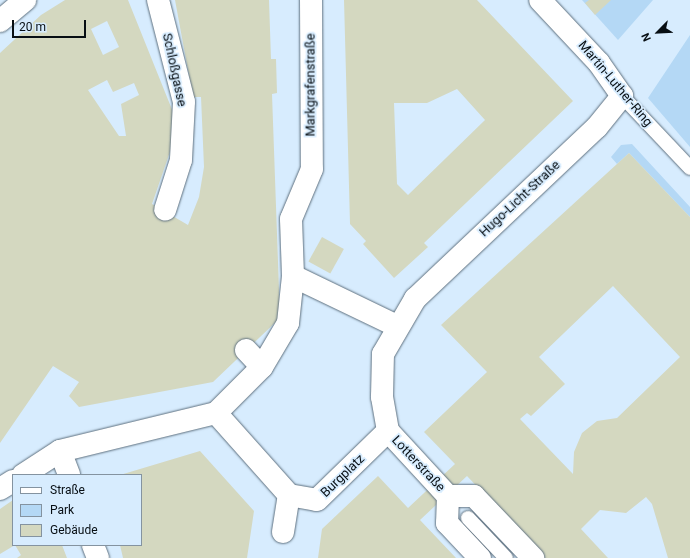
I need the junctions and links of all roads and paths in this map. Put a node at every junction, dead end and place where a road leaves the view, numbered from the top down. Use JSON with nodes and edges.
{"nodes":[{"id":1,"x":25,"y":0,"type":"edge"},
{"id":2,"x":158,"y":0,"type":"edge"},
{"id":3,"x":311,"y":0,"type":"edge"},
{"id":4,"x":540,"y":0,"type":"edge"},
{"id":5,"x":0,"y":21,"type":"edge"},
{"id":6,"x":622,"y":96,"type":"junction"},
{"id":7,"x":690,"y":168,"type":"edge"},
{"id":8,"x":165,"y":210,"type":"dead end"},
{"id":9,"x":293,"y":276,"type":"junction"},
{"id":10,"x":397,"y":326,"type":"junction"},
{"id":11,"x":246,"y":350,"type":"dead end"},
{"id":12,"x":262,"y":367,"type":"junction"},
{"id":13,"x":216,"y":413,"type":"junction"},
{"id":14,"x":388,"y":431,"type":"junction"},
{"id":15,"x":60,"y":451,"type":"junction"},
{"id":16,"x":25,"y":474,"type":"edge"},
{"id":17,"x":68,"y":474,"type":"edge"},
{"id":18,"x":12,"y":482,"type":"edge"},
{"id":19,"x":0,"y":490,"type":"edge"},
{"id":20,"x":289,"y":495,"type":"junction"},
{"id":21,"x":448,"y":496,"type":"junction"},
{"id":22,"x":468,"y":518,"type":"dead end"},
{"id":23,"x":283,"y":532,"type":"dead end"},
{"id":24,"x":93,"y":546,"type":"edge"},
{"id":25,"x":98,"y":558,"type":"edge"},
{"id":26,"x":480,"y":558,"type":"edge"},
{"id":27,"x":506,"y":558,"type":"edge"},
{"id":28,"x":533,"y":558,"type":"edge"}],
"edges":[{"from":1,"to":5,"type":"street"},
{"from":2,"to":8,"type":"street","name":"Schloßgasse"},
{"from":3,"to":9,"type":"street","name":"Markgrafenstraße"},
{"from":4,"to":6,"type":"street","name":"Martin-Luther-Ring"},
{"from":6,"to":7,"type":"lane","name":"Martin-Luther-Ring"},
{"from":6,"to":10,"type":"street","name":"Hugo-Licht-Straße"},
{"from":9,"to":10,"type":"street"},
{"from":9,"to":12,"type":"street"},
{"from":10,"to":14,"type":"street"},
{"from":11,"to":12,"type":"street"},
{"from":12,"to":13,"type":"street"},
{"from":13,"to":15,"type":"street"},
{"from":13,"to":20,"type":"street"},
{"from":14,"to":20,"type":"street","name":"Burgplatz"},
{"from":14,"to":21,"type":"street","name":"Lotterstraße"},
{"from":15,"to":16,"type":"street"},
{"from":15,"to":17,"type":"street"},
{"from":18,"to":19,"type":"street"},
{"from":20,"to":23,"type":"street"},
{"from":21,"to":26,"type":"street","name":"Lotterstraße"},
{"from":21,"to":28,"type":"street","name":"Lotterstraße"},
{"from":22,"to":27,"type":"lane"},
{"from":24,"to":25,"type":"street"}]}
